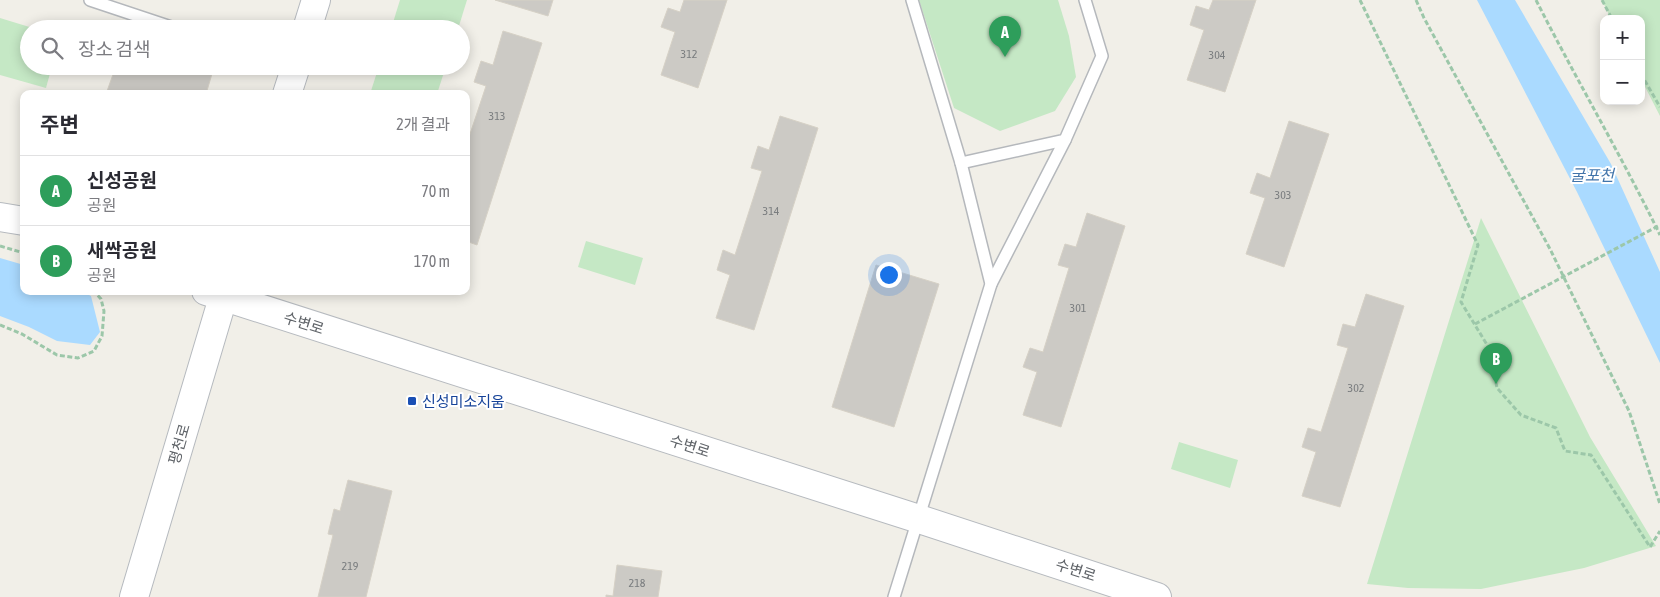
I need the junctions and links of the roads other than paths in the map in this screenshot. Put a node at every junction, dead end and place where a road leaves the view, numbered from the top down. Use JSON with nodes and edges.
{"nodes":[{"id":1,"x":90,"y":0,"type":"edge"},
{"id":2,"x":316,"y":0,"type":"edge"},
{"id":3,"x":912,"y":0,"type":"edge"},
{"id":4,"x":1085,"y":0,"type":"edge"},
{"id":5,"x":150,"y":20,"type":"edge"},
{"id":6,"x":310,"y":20,"type":"edge"},
{"id":7,"x":292,"y":75,"type":"edge"},
{"id":8,"x":288,"y":90,"type":"edge"},
{"id":9,"x":1065,"y":140,"type":"junction"},
{"id":10,"x":961,"y":164,"type":"junction"},
{"id":11,"x":0,"y":217,"type":"edge"},
{"id":12,"x":20,"y":220,"type":"edge"},
{"id":13,"x":991,"y":284,"type":"junction"},
{"id":14,"x":217,"y":295,"type":"edge"},
{"id":15,"x":224,"y":295,"type":"edge"},
{"id":16,"x":919,"y":519,"type":"junction"},
{"id":17,"x":134,"y":597,"type":"edge"},
{"id":18,"x":894,"y":597,"type":"edge"},
{"id":19,"x":1157,"y":597,"type":"edge"}],
"edges":[{"from":1,"to":5,"type":"lane"},
{"from":2,"to":6,"type":"main road"},
{"from":3,"to":10,"type":"lane"},
{"from":4,"to":9,"type":"lane"},
{"from":7,"to":8,"type":"main road"},
{"from":9,"to":10,"type":"lane"},
{"from":9,"to":13,"type":"lane"},
{"from":10,"to":13,"type":"lane"},
{"from":11,"to":12,"type":"main road"},
{"from":13,"to":16,"type":"lane"},
{"from":14,"to":17,"type":"main road","name":"평천로"},
{"from":15,"to":16,"type":"main road","name":"수변로"},
{"from":16,"to":18,"type":"lane"},
{"from":16,"to":19,"type":"main road","name":"수변로"}]}
